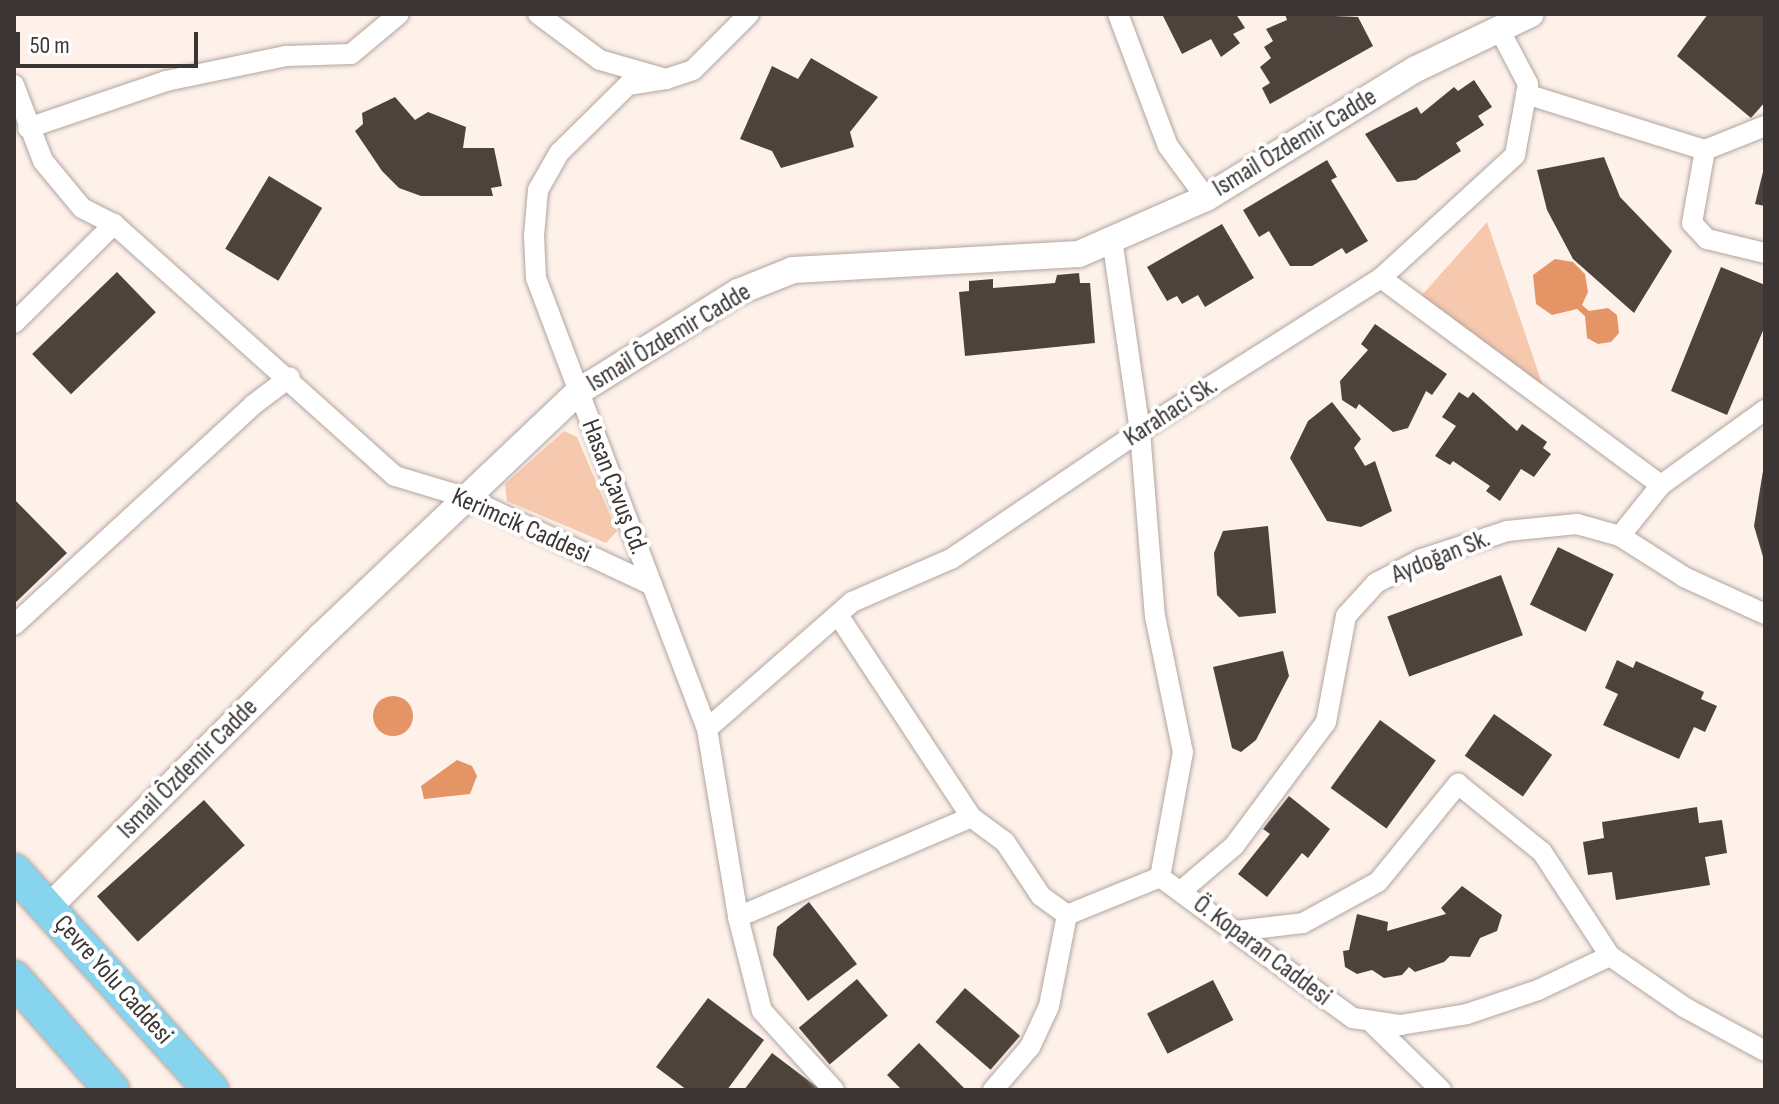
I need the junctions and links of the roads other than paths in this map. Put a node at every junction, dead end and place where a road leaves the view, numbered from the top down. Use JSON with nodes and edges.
{"nodes":[{"id":1,"x":399,"y":14,"type":"edge"},
{"id":2,"x":538,"y":14,"type":"edge"},
{"id":3,"x":749,"y":14,"type":"edge"},
{"id":4,"x":1118,"y":14,"type":"edge"},
{"id":5,"x":1531,"y":14,"type":"edge"},
{"id":6,"x":1499,"y":29,"type":"junction"},
{"id":7,"x":666,"y":79,"type":"junction"},
{"id":8,"x":14,"y":85,"type":"edge"},
{"id":9,"x":1526,"y":94,"type":"junction"},
{"id":10,"x":1765,"y":126,"type":"edge"},
{"id":11,"x":28,"y":128,"type":"junction"},
{"id":12,"x":1705,"y":150,"type":"junction"},
{"id":13,"x":1206,"y":198,"type":"junction"},
{"id":14,"x":114,"y":224,"type":"junction"},
{"id":15,"x":1112,"y":239,"type":"junction"},
{"id":16,"x":1765,"y":253,"type":"edge"},
{"id":17,"x":1381,"y":278,"type":"junction"},
{"id":18,"x":14,"y":323,"type":"edge"},
{"id":19,"x":290,"y":377,"type":"junction"},
{"id":20,"x":578,"y":392,"type":"junction"},
{"id":21,"x":1765,"y":410,"type":"edge"},
{"id":22,"x":1140,"y":431,"type":"junction"},
{"id":23,"x":1661,"y":485,"type":"junction"},
{"id":24,"x":465,"y":497,"type":"junction"},
{"id":25,"x":1620,"y":536,"type":"junction"},
{"id":26,"x":652,"y":585,"type":"junction"},
{"id":27,"x":1765,"y":614,"type":"edge"},
{"id":28,"x":838,"y":615,"type":"junction"},
{"id":29,"x":14,"y":625,"type":"edge"},
{"id":30,"x":707,"y":729,"type":"junction"},
{"id":31,"x":971,"y":817,"type":"junction"},
{"id":32,"x":14,"y":871,"type":"edge"},
{"id":33,"x":1160,"y":877,"type":"junction"},
{"id":34,"x":1181,"y":891,"type":"junction"},
{"id":35,"x":48,"y":908,"type":"junction"},
{"id":36,"x":1067,"y":915,"type":"junction"},
{"id":37,"x":738,"y":917,"type":"junction"},
{"id":38,"x":1236,"y":931,"type":"junction"},
{"id":39,"x":1610,"y":956,"type":"junction"},
{"id":40,"x":14,"y":978,"type":"edge"},
{"id":41,"x":1370,"y":1021,"type":"junction"},
{"id":42,"x":1765,"y":1051,"type":"edge"},
{"id":43,"x":112,"y":1090,"type":"edge"},
{"id":44,"x":211,"y":1090,"type":"edge"},
{"id":45,"x":834,"y":1090,"type":"edge"},
{"id":46,"x":993,"y":1090,"type":"edge"},
{"id":47,"x":1441,"y":1090,"type":"edge"}],
"edges":[{"from":1,"to":11,"type":"street"},
{"from":2,"to":7,"type":"street"},
{"from":3,"to":7,"type":"street","name":"Hasan Çavuş Cd."},
{"from":4,"to":13,"type":"street"},
{"from":5,"to":6,"type":"street","name":"Ismail Ôzdemir Cadde"},
{"from":6,"to":9,"type":"street","name":"Karahaci Sk."},
{"from":6,"to":13,"type":"street","name":"Ismail Ôzdemir Cadde"},
{"from":7,"to":20,"type":"street","name":"Hasan Çavuş Cd."},
{"from":8,"to":11,"type":"street","name":"Kerimcik Caddesi"},
{"from":9,"to":12,"type":"street"},
{"from":9,"to":17,"type":"street","name":"Karahaci Sk."},
{"from":10,"to":12,"type":"street"},
{"from":11,"to":14,"type":"street","name":"Kerimcik Caddesi"},
{"from":12,"to":16,"type":"street"},
{"from":13,"to":15,"type":"street","name":"Ismail Ôzdemir Cadde"},
{"from":14,"to":18,"type":"street"},
{"from":14,"to":19,"type":"street","name":"Kerimcik Caddesi"},
{"from":15,"to":20,"type":"street","name":"Ismail Ôzdemir Cadde"},
{"from":15,"to":22,"type":"street"},
{"from":17,"to":22,"type":"street","name":"Karahaci Sk."},
{"from":17,"to":23,"type":"street"},
{"from":19,"to":24,"type":"street","name":"Kerimcik Caddesi"},
{"from":19,"to":29,"type":"street"},
{"from":20,"to":24,"type":"street","name":"Ismail Ôzdemir Cadde"},
{"from":20,"to":26,"type":"street","name":"Hasan Çavuş Cd."},
{"from":21,"to":23,"type":"street"},
{"from":22,"to":28,"type":"street","name":"Karahaci Sk."},
{"from":22,"to":33,"type":"street"},
{"from":23,"to":25,"type":"street"},
{"from":24,"to":26,"type":"street","name":"Kerimcik Caddesi"},
{"from":24,"to":35,"type":"street","name":"Ismail Ôzdemir Cadde"},
{"from":25,"to":27,"type":"street","name":"Aydoğan Sk."},
{"from":25,"to":34,"type":"street","name":"Aydoğan Sk."},
{"from":26,"to":30,"type":"street"},
{"from":28,"to":30,"type":"street","name":"Karahaci Sk."},
{"from":28,"to":31,"type":"street"},
{"from":30,"to":37,"type":"street"},
{"from":31,"to":36,"type":"street"},
{"from":31,"to":37,"type":"street"},
{"from":32,"to":35,"type":"highway","name":"Çevre Yolu Caddesi"},
{"from":33,"to":34,"type":"street","name":"Ö. Koparan Caddesi"},
{"from":33,"to":36,"type":"street"},
{"from":34,"to":38,"type":"street","name":"Ö. Koparan Caddesi"},
{"from":35,"to":44,"type":"highway","name":"Çevre Yolu Caddesi"},
{"from":36,"to":46,"type":"street"},
{"from":37,"to":45,"type":"street"},
{"from":38,"to":39,"type":"street"},
{"from":38,"to":41,"type":"street","name":"Ö. Koparan Caddesi"},
{"from":39,"to":41,"type":"street","name":"Ö. Koparan Caddesi"},
{"from":39,"to":42,"type":"street"},
{"from":40,"to":43,"type":"highway"},
{"from":41,"to":47,"type":"street"}]}
